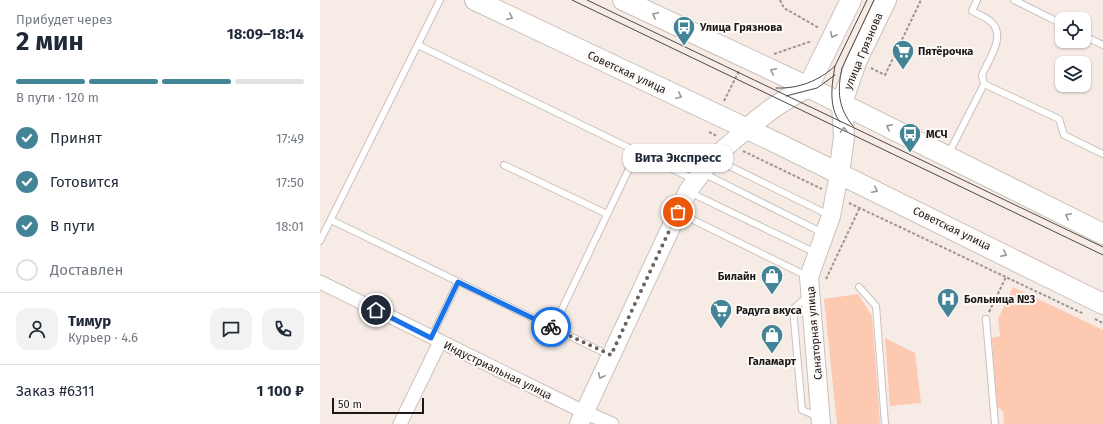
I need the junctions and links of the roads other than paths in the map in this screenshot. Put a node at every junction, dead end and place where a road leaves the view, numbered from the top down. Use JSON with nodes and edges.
{"nodes":[{"id":1,"x":440,"y":0,"type":"edge"},
{"id":2,"x":475,"y":0,"type":"edge"},
{"id":3,"x":623,"y":0,"type":"edge"},
{"id":4,"x":850,"y":0,"type":"edge"},
{"id":5,"x":886,"y":0,"type":"edge"},
{"id":6,"x":977,"y":0,"type":"edge"},
{"id":7,"x":1014,"y":0,"type":"edge"},
{"id":8,"x":1055,"y":20,"type":"edge"},
{"id":9,"x":1091,"y":39,"type":"edge"},
{"id":10,"x":418,"y":45,"type":"junction"},
{"id":11,"x":1103,"y":45,"type":"edge"},
{"id":12,"x":984,"y":84,"type":"junction"},
{"id":13,"x":808,"y":87,"type":"junction"},
{"id":14,"x":842,"y":103,"type":"junction"},
{"id":15,"x":747,"y":129,"type":"junction"},
{"id":16,"x":637,"y":152,"type":"junction"},
{"id":17,"x":1103,"y":154,"type":"edge"},
{"id":18,"x":947,"y":156,"type":"junction"},
{"id":19,"x":713,"y":158,"type":"junction"},
{"id":20,"x":504,"y":165,"type":"dead end"},
{"id":21,"x":841,"y":165,"type":"junction"},
{"id":22,"x":695,"y":181,"type":"junction"},
{"id":23,"x":678,"y":212,"type":"junction"},
{"id":24,"x":607,"y":214,"type":"junction"},
{"id":25,"x":831,"y":216,"type":"junction"},
{"id":26,"x":331,"y":220,"type":"junction"},
{"id":27,"x":825,"y":233,"type":"junction"},
{"id":28,"x":1103,"y":234,"type":"edge"},
{"id":29,"x":320,"y":241,"type":"edge"},
{"id":30,"x":817,"y":254,"type":"junction"},
{"id":31,"x":320,"y":282,"type":"edge"},
{"id":32,"x":458,"y":282,"type":"junction"},
{"id":33,"x":810,"y":286,"type":"junction"},
{"id":34,"x":858,"y":286,"type":"dead end"},
{"id":35,"x":1103,"y":304,"type":"edge"},
{"id":36,"x":986,"y":319,"type":"road end"},
{"id":37,"x":553,"y":328,"type":"junction"},
{"id":38,"x":436,"y":340,"type":"junction"},
{"id":39,"x":611,"y":355,"type":"junction"},
{"id":40,"x":581,"y":418,"type":"edge"},
{"id":41,"x":821,"y":421,"type":"edge"},
{"id":42,"x":400,"y":424,"type":"edge"},
{"id":43,"x":612,"y":424,"type":"edge"},
{"id":44,"x":885,"y":424,"type":"edge"},
{"id":45,"x":996,"y":424,"type":"edge"}],
"edges":[{"from":1,"to":10,"type":"lane"},
{"from":2,"to":15,"type":"main road","name":"Советская улица","one_way":true},
{"from":13,"to":3,"type":"main road","one_way":true},
{"from":4,"to":13,"type":"main road","one_way":true},
{"from":5,"to":14,"type":"main road","name":"улица Грязнова"},
{"from":6,"to":12,"type":"lane"},
{"from":7,"to":8,"type":"lane"},
{"from":9,"to":11,"type":"lane"},
{"from":10,"to":16,"type":"lane"},
{"from":10,"to":26,"type":"lane"},
{"from":12,"to":17,"type":"lane"},
{"from":12,"to":18,"type":"lane"},
{"from":13,"to":14,"type":"main road"},
{"from":13,"to":15,"type":"main road"},
{"from":18,"to":14,"type":"main road","one_way":true},
{"from":21,"to":14,"type":"main road","one_way":true},
{"from":15,"to":19,"type":"main road"},
{"from":15,"to":21,"type":"main road","name":"Советская улица"},
{"from":16,"to":22,"type":"lane"},
{"from":16,"to":24,"type":"lane"},
{"from":28,"to":18,"type":"main road","one_way":true},
{"from":19,"to":22,"type":"main road"},
{"from":19,"to":25,"type":"lane"},
{"from":20,"to":24,"type":"lane"},
{"from":21,"to":25,"type":"main road","name":"Санаторная улица"},
{"from":21,"to":35,"type":"main road","name":"Советская улица","one_way":true},
{"from":22,"to":23,"type":"main road"},
{"from":22,"to":27,"type":"lane"},
{"from":22,"to":30,"type":"lane"},
{"from":23,"to":33,"type":"lane"},
{"from":23,"to":39,"type":"main road"},
{"from":24,"to":37,"type":"lane"},
{"from":25,"to":27,"type":"main road","name":"Санаторная улица"},
{"from":26,"to":29,"type":"lane"},
{"from":26,"to":32,"type":"lane"},
{"from":27,"to":30,"type":"main road","name":"Санаторная улица"},
{"from":30,"to":33,"type":"main road","name":"Санаторная улица"},
{"from":31,"to":38,"type":"street","name":"Индустриальная улица"},
{"from":32,"to":37,"type":"lane"},
{"from":32,"to":38,"type":"lane"},
{"from":33,"to":41,"type":"main road","name":"Санаторная улица"},
{"from":34,"to":44,"type":"lane"},
{"from":36,"to":45,"type":"lane"},
{"from":37,"to":39,"type":"lane"},
{"from":38,"to":40,"type":"street","name":"Индустриальная улица"},
{"from":38,"to":42,"type":"street"},
{"from":39,"to":40,"type":"main road","one_way":true},
{"from":40,"to":43,"type":"street","name":"Индустриальная улица"}]}
